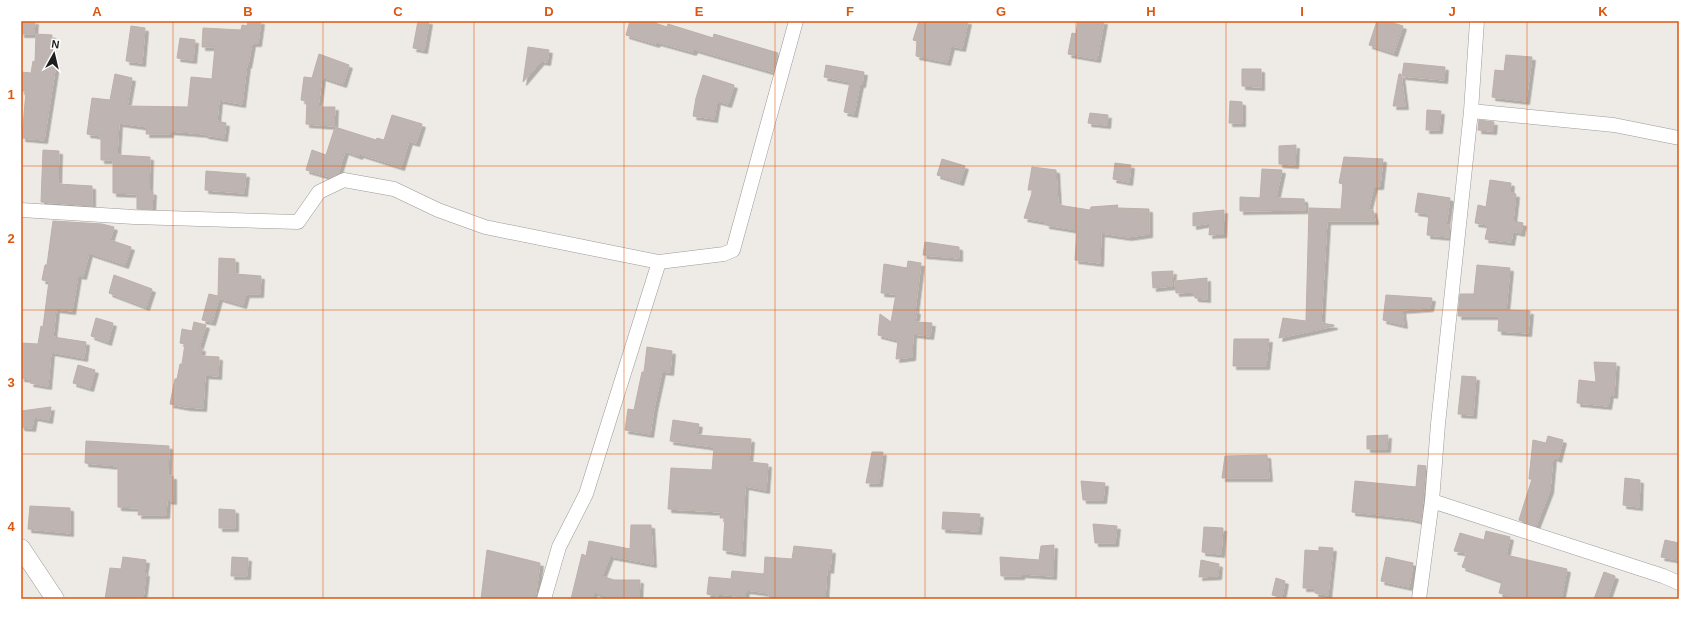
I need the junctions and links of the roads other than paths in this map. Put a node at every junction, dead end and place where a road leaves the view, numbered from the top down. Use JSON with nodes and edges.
{"nodes":[{"id":1,"x":796,"y":21,"type":"edge"},
{"id":2,"x":1477,"y":21,"type":"edge"},
{"id":3,"x":1471,"y":112,"type":"junction"},
{"id":4,"x":1679,"y":138,"type":"edge"},
{"id":5,"x":21,"y":210,"type":"edge"},
{"id":6,"x":659,"y":262,"type":"junction"},
{"id":7,"x":1432,"y":501,"type":"junction"},
{"id":8,"x":21,"y":548,"type":"edge"},
{"id":9,"x":1679,"y":583,"type":"edge"},
{"id":10,"x":55,"y":599,"type":"edge"},
{"id":11,"x":544,"y":599,"type":"edge"},
{"id":12,"x":1419,"y":599,"type":"edge"}],
"edges":[{"from":1,"to":6,"type":"street"},
{"from":2,"to":3,"type":"street"},
{"from":3,"to":4,"type":"street"},
{"from":3,"to":7,"type":"street"},
{"from":5,"to":6,"type":"street"},
{"from":6,"to":11,"type":"street"},
{"from":7,"to":9,"type":"street"},
{"from":7,"to":12,"type":"street"},
{"from":8,"to":10,"type":"street"}]}
